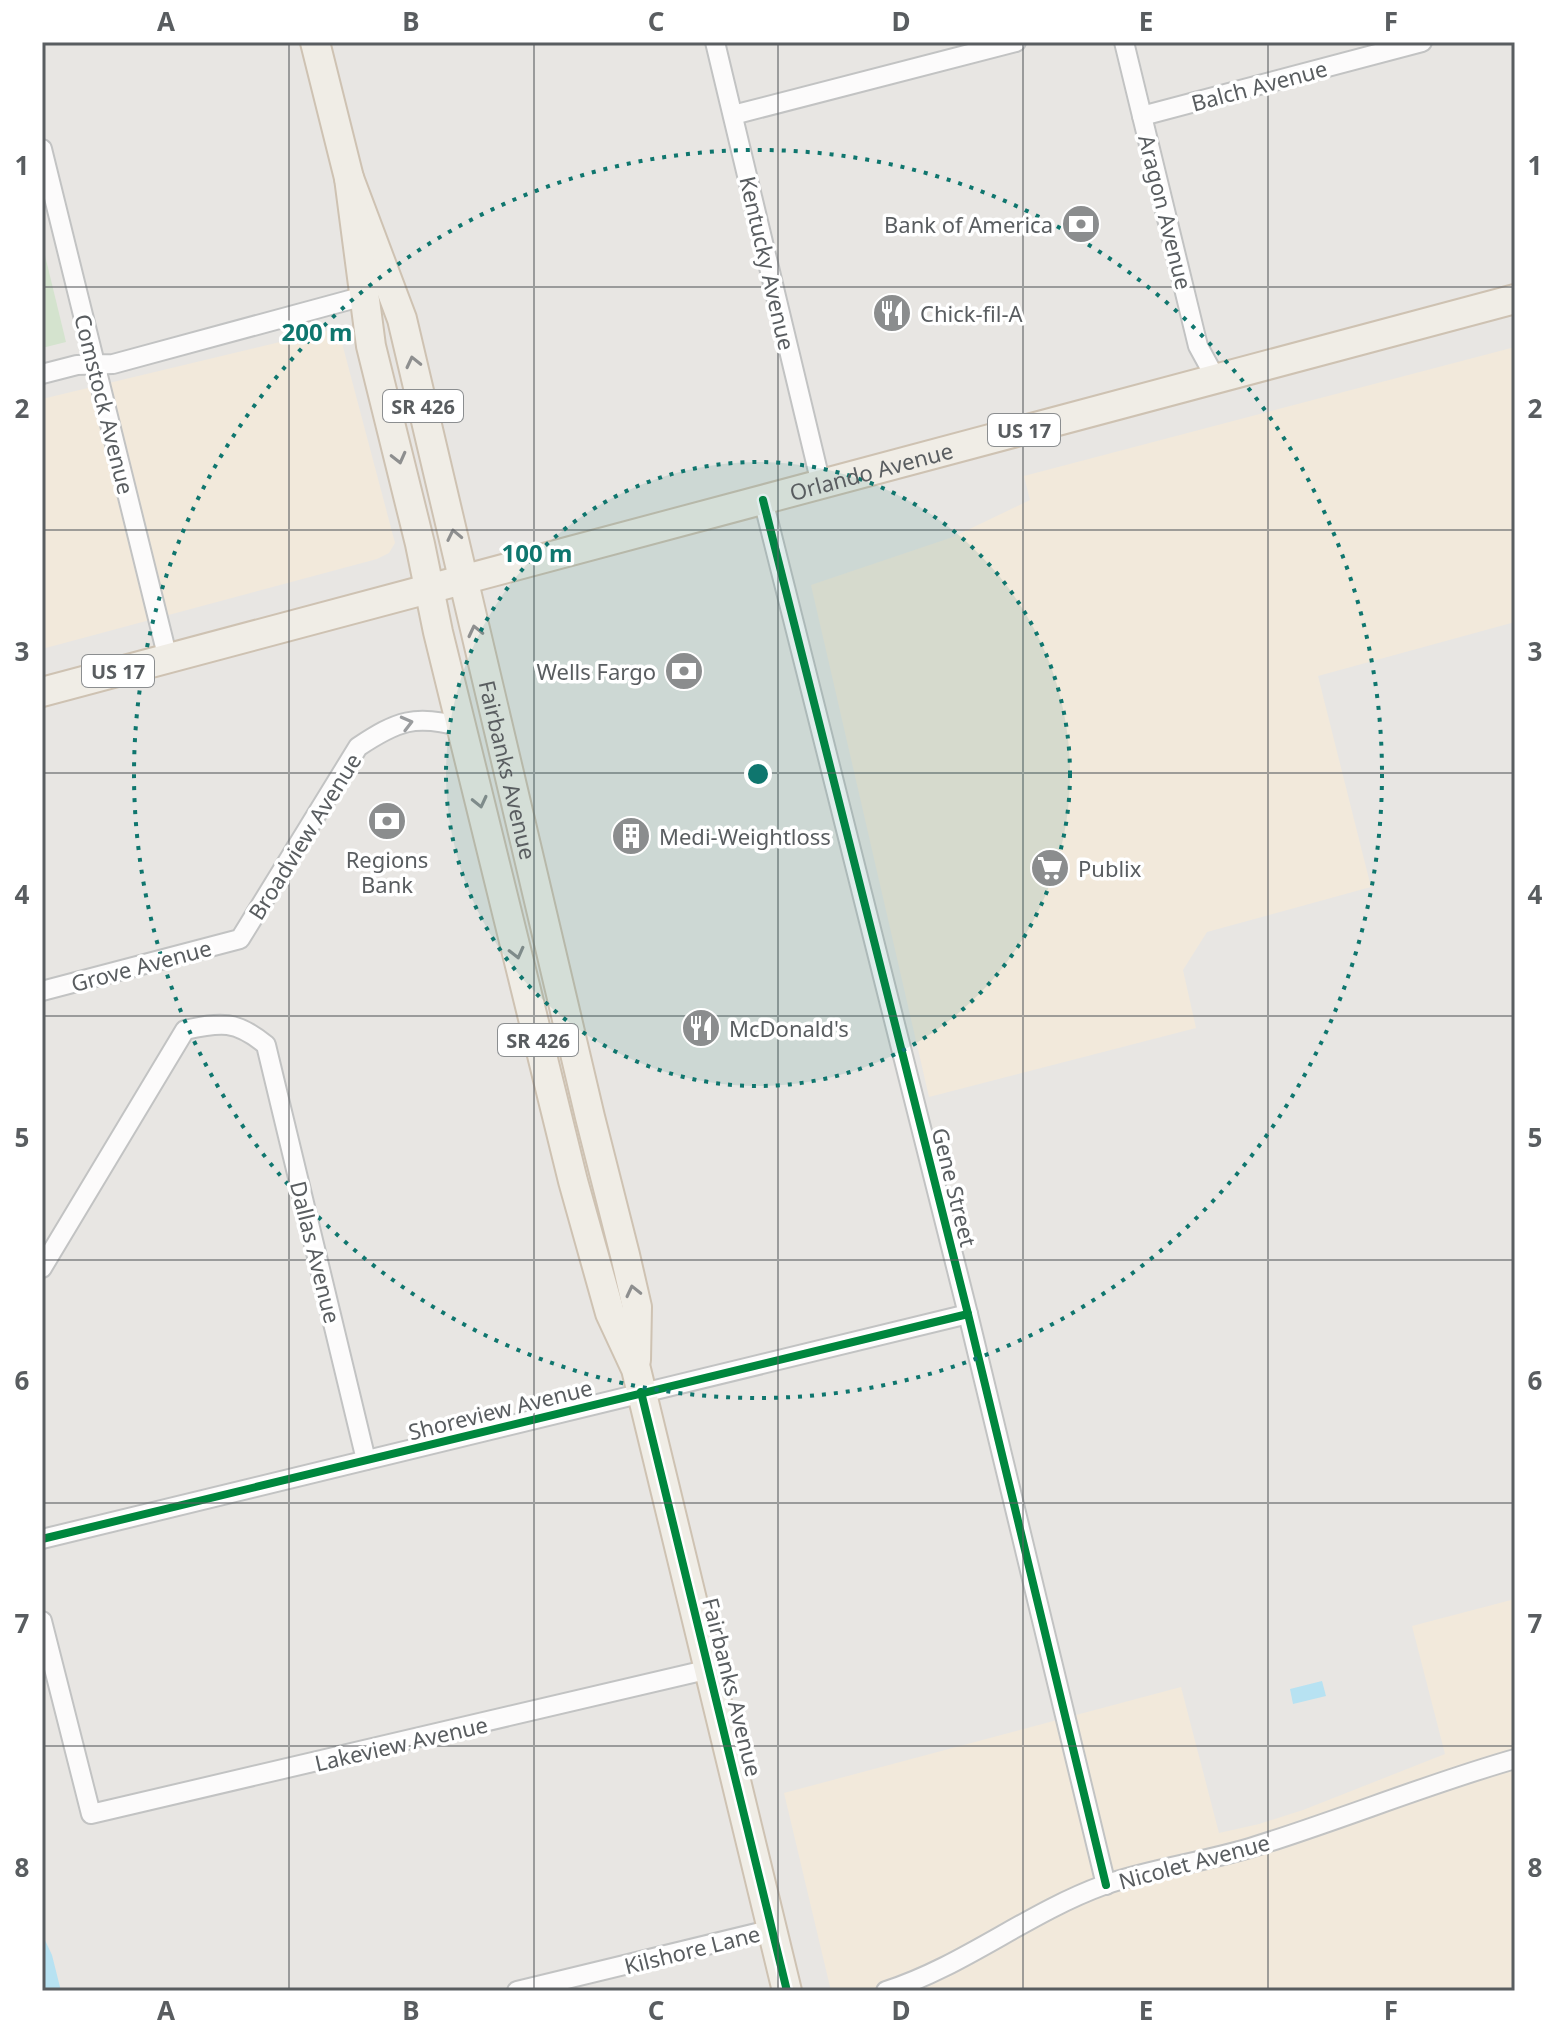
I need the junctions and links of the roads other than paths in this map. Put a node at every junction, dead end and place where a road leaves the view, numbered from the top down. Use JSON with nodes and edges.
{"nodes":[{"id":1,"x":315,"y":42,"type":"edge"},
{"id":2,"x":715,"y":42,"type":"edge"},
{"id":3,"x":1016,"y":42,"type":"edge"},
{"id":4,"x":1124,"y":42,"type":"edge"},
{"id":5,"x":1422,"y":42,"type":"edge"},
{"id":6,"x":733,"y":115,"type":"junction"},
{"id":7,"x":1142,"y":116,"type":"junction"},
{"id":8,"x":42,"y":149,"type":"edge"},
{"id":9,"x":349,"y":178,"type":"junction"},
{"id":10,"x":364,"y":296,"type":"junction"},
{"id":11,"x":1515,"y":299,"type":"edge"},
{"id":12,"x":96,"y":364,"type":"junction"},
{"id":13,"x":42,"y":374,"type":"edge"},
{"id":14,"x":1216,"y":379,"type":"junction"},
{"id":15,"x":821,"y":484,"type":"junction"},
{"id":16,"x":763,"y":500,"type":"junction"},
{"id":17,"x":464,"y":579,"type":"junction"},
{"id":18,"x":429,"y":587,"type":"junction"},
{"id":19,"x":168,"y":659,"type":"junction"},
{"id":20,"x":42,"y":692,"type":"edge"},
{"id":21,"x":462,"y":727,"type":"junction"},
{"id":22,"x":240,"y":939,"type":"joint"},
{"id":23,"x":42,"y":991,"type":"edge"},
{"id":24,"x":42,"y":1268,"type":"edge"},
{"id":25,"x":968,"y":1314,"type":"junction"},
{"id":26,"x":639,"y":1380,"type":"junction"},
{"id":27,"x":366,"y":1460,"type":"junction"},
{"id":28,"x":42,"y":1539,"type":"edge"},
{"id":29,"x":42,"y":1621,"type":"edge"},
{"id":30,"x":710,"y":1669,"type":"junction"},
{"id":31,"x":1515,"y":1759,"type":"edge"},
{"id":32,"x":1106,"y":1885,"type":"junction"},
{"id":33,"x":773,"y":1929,"type":"junction"},
{"id":34,"x":517,"y":1991,"type":"edge"},
{"id":35,"x":787,"y":1991,"type":"edge"},
{"id":36,"x":886,"y":1991,"type":"edge"}],
"edges":[{"from":1,"to":9,"type":"main road","name":"Fairbanks Avenue","number":"SR 426"},
{"from":2,"to":6,"type":"street","name":"Kentucky Avenue"},
{"from":3,"to":6,"type":"street"},
{"from":4,"to":7,"type":"street","name":"Aragon Avenue"},
{"from":5,"to":7,"type":"street","name":"Balch Avenue"},
{"from":6,"to":15,"type":"street","name":"Kentucky Avenue"},
{"from":7,"to":14,"type":"street","name":"Aragon Avenue"},
{"from":8,"to":12,"type":"street","name":"Comstock Avenue"},
{"from":9,"to":10,"type":"main road","name":"Fairbanks Avenue","number":"SR 426"},
{"from":17,"to":9,"type":"main road","name":"Fairbanks Avenue","number":"SR 426","one_way":true},
{"from":10,"to":12,"type":"street"},
{"from":10,"to":18,"type":"main road","name":"Fairbanks Avenue","number":"SR 426","one_way":true},
{"from":11,"to":14,"type":"main road","name":"Orlando Avenue","number":"US 17"},
{"from":12,"to":13,"type":"street"},
{"from":12,"to":19,"type":"street","name":"Comstock Avenue"},
{"from":14,"to":15,"type":"main road","name":"Orlando Avenue","number":"US 17"},
{"from":15,"to":16,"type":"main road","name":"Orlando Avenue","number":"US 17"},
{"from":16,"to":17,"type":"main road","name":"Orlando Avenue","number":"US 17"},
{"from":16,"to":25,"type":"street","name":"Gene Street"},
{"from":17,"to":18,"type":"main road","name":"Orlando Avenue","number":"US 17"},
{"from":26,"to":17,"type":"main road","name":"Fairbanks Avenue","number":"SR 426","one_way":true},
{"from":18,"to":19,"type":"main road","name":"Orlando Avenue","number":"US 17"},
{"from":18,"to":21,"type":"main road","name":"Fairbanks Avenue","number":"SR 426"},
{"from":19,"to":20,"type":"main road","name":"Orlando Avenue","number":"US 17"},
{"from":22,"to":21,"type":"street","name":"Broadview Avenue","one_way":true},
{"from":21,"to":26,"type":"main road","name":"Fairbanks Avenue","number":"SR 426","one_way":true},
{"from":22,"to":23,"type":"street","name":"Grove Avenue"},
{"from":24,"to":27,"type":"street","name":"Dallas Avenue"},
{"from":25,"to":26,"type":"street","name":"Shoreview Avenue"},
{"from":25,"to":32,"type":"street","name":"Gene Street"},
{"from":26,"to":27,"type":"street","name":"Shoreview Avenue"},
{"from":26,"to":30,"type":"main road","name":"Fairbanks Avenue","number":"SR 426"},
{"from":27,"to":28,"type":"street","name":"Shoreview Avenue"},
{"from":29,"to":30,"type":"street","name":"Lakeview Avenue"},
{"from":30,"to":33,"type":"main road","name":"Fairbanks Avenue","number":"SR 426"},
{"from":31,"to":32,"type":"street","name":"Nicolet Avenue"},
{"from":32,"to":36,"type":"street","name":"Nicolet Avenue"},
{"from":33,"to":34,"type":"street","name":"Kilshore Lane"},
{"from":33,"to":35,"type":"main road","name":"Fairbanks Avenue","number":"SR 426"}]}
